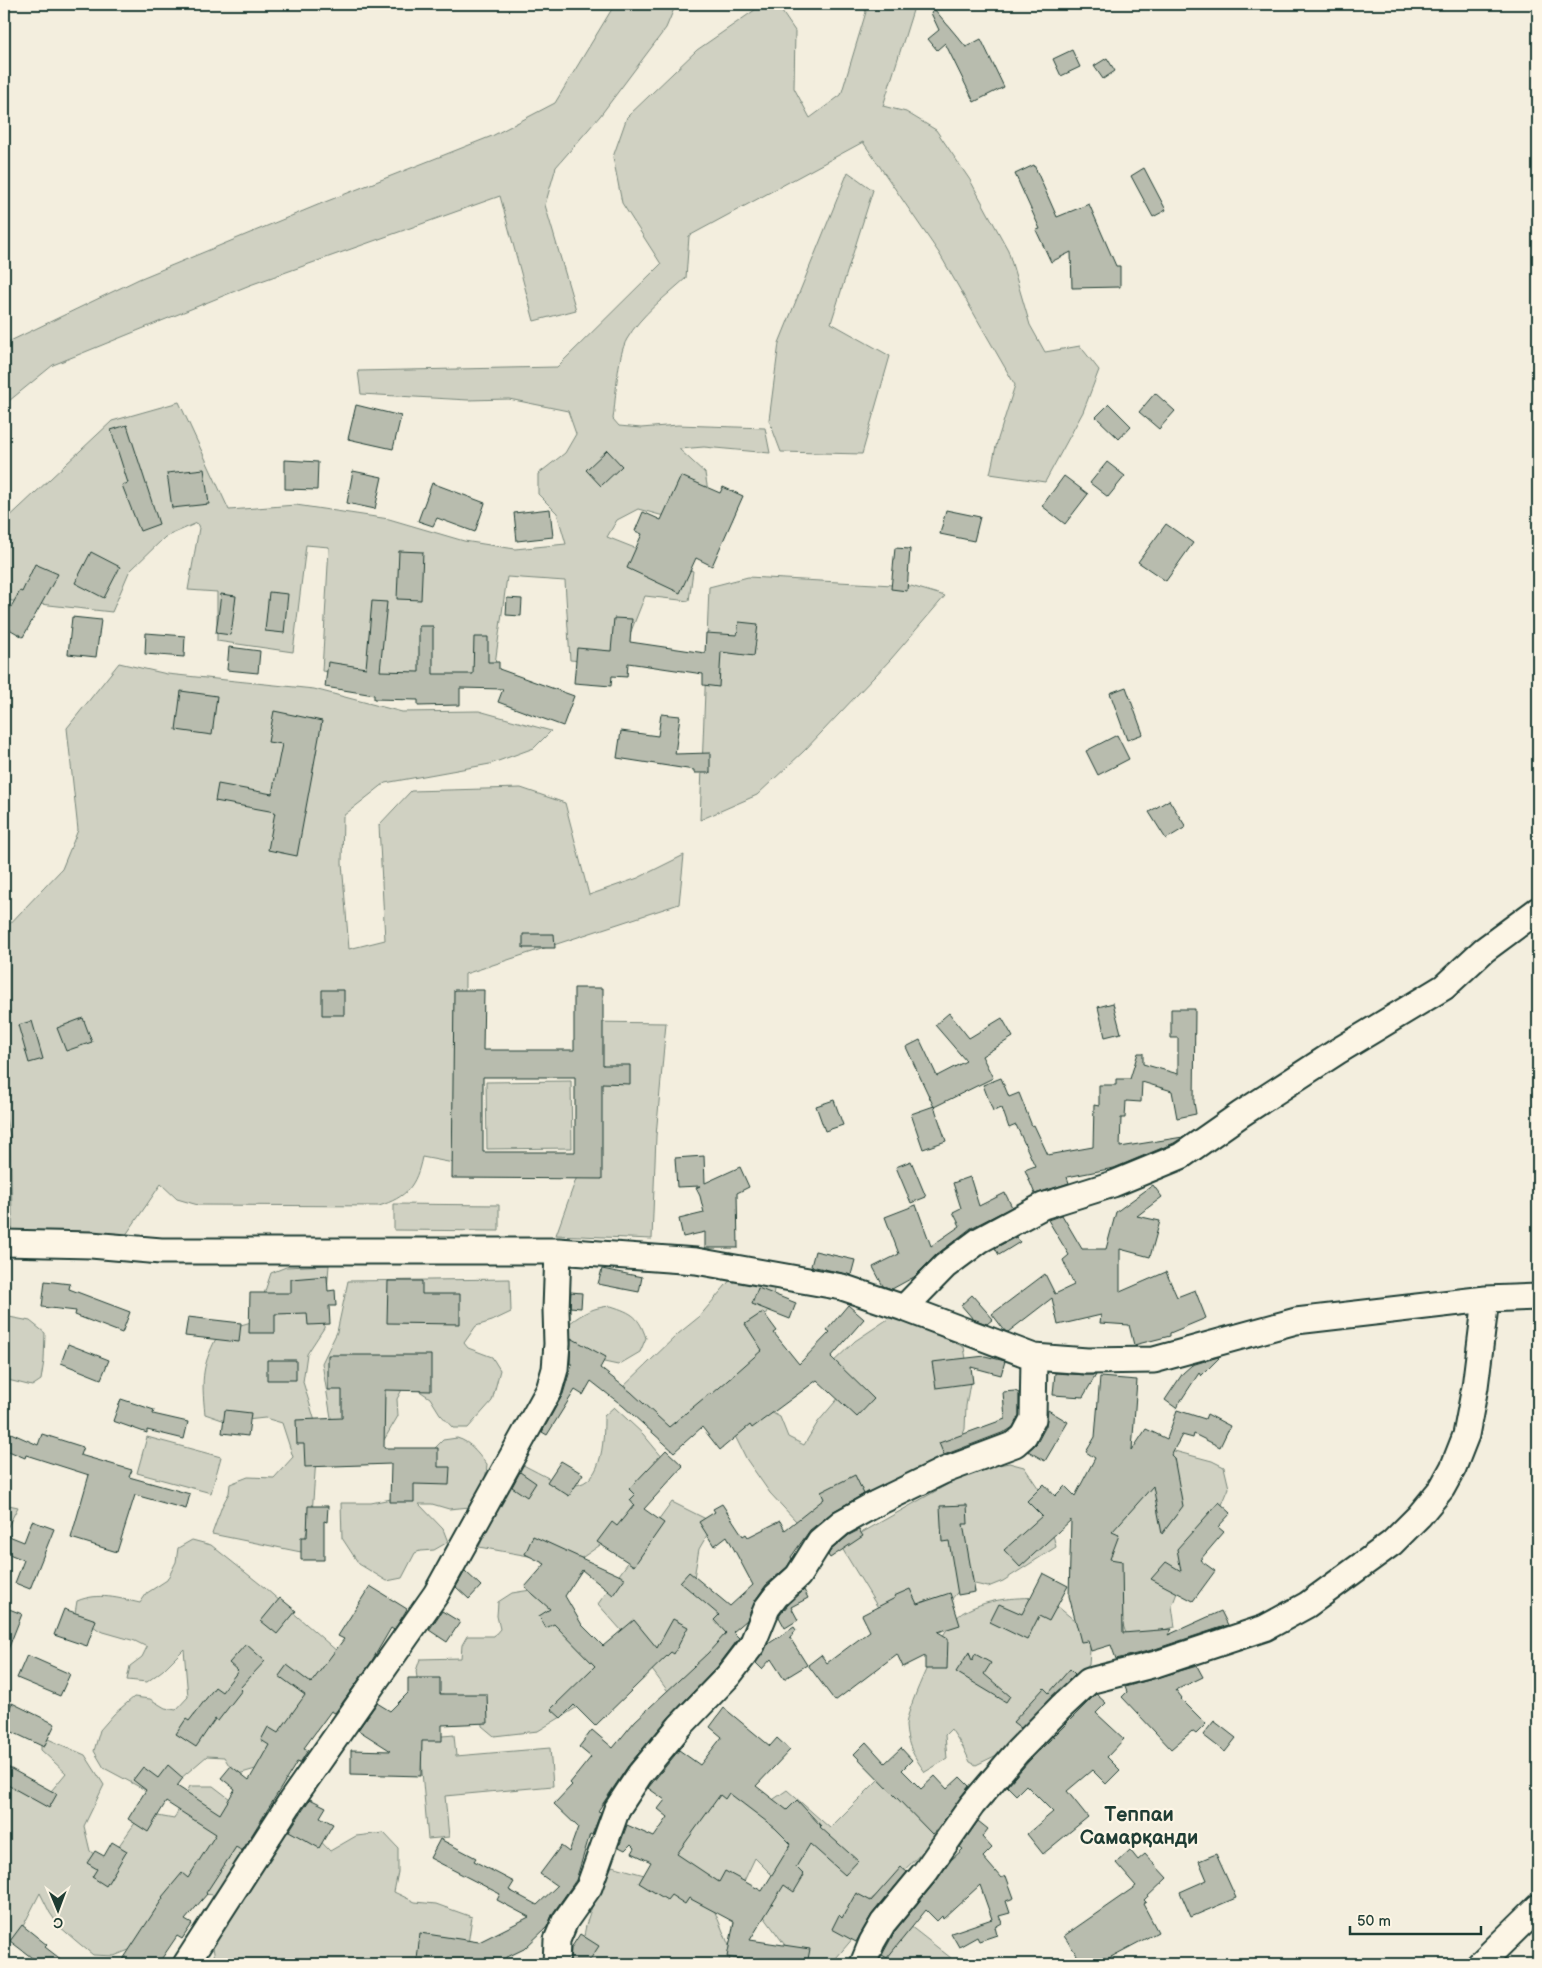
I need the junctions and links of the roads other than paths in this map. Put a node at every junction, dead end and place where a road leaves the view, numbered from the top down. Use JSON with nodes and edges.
{"nodes":[{"id":1,"x":1538,"y":910,"type":"edge"},
{"id":2,"x":4,"y":1243,"type":"edge"},
{"id":3,"x":558,"y":1251,"type":"junction"},
{"id":4,"x":1538,"y":1297,"type":"edge"},
{"id":5,"x":1486,"y":1299,"type":"junction"},
{"id":6,"x":904,"y":1308,"type":"junction"},
{"id":7,"x":1034,"y":1357,"type":"junction"},
{"id":8,"x":1538,"y":1907,"type":"edge"},
{"id":9,"x":186,"y":1964,"type":"edge"},
{"id":10,"x":556,"y":1964,"type":"edge"},
{"id":11,"x":863,"y":1964,"type":"edge"},
{"id":12,"x":1480,"y":1964,"type":"edge"}],
"edges":[{"from":1,"to":6,"type":"street"},
{"from":2,"to":3,"type":"street"},
{"from":3,"to":6,"type":"street"},
{"from":3,"to":9,"type":"street"},
{"from":4,"to":5,"type":"street"},
{"from":5,"to":7,"type":"street"},
{"from":5,"to":11,"type":"street"},
{"from":6,"to":7,"type":"street"},
{"from":7,"to":10,"type":"street"},
{"from":8,"to":12,"type":"street"}]}
